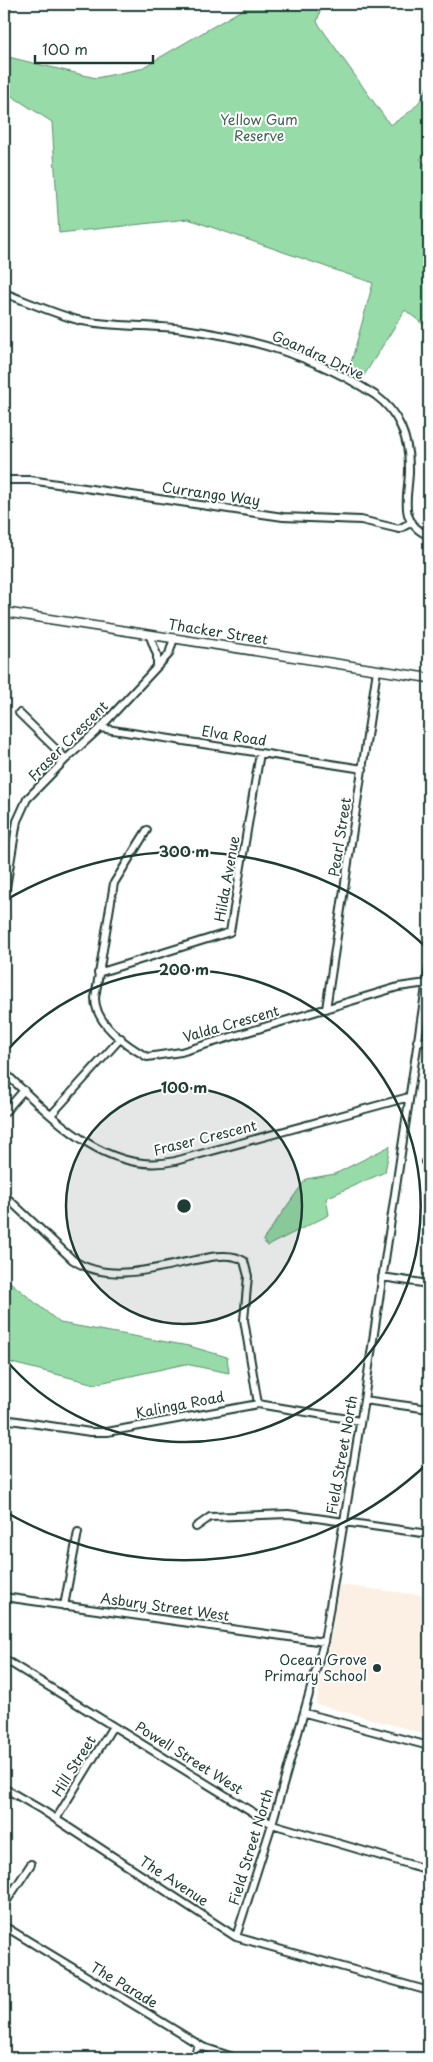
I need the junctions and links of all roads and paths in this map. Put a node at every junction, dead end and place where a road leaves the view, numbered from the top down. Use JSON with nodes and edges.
{"nodes":[{"id":1,"x":8,"y":4,"type":"edge"},
{"id":2,"x":4,"y":13,"type":"edge"},
{"id":3,"x":4,"y":293,"type":"edge"},
{"id":4,"x":4,"y":480,"type":"edge"},
{"id":5,"x":412,"y":522,"type":"junction"},
{"id":6,"x":429,"y":536,"type":"edge"},
{"id":7,"x":4,"y":612,"type":"edge"},
{"id":8,"x":149,"y":634,"type":"junction"},
{"id":9,"x":174,"y":638,"type":"junction"},
{"id":10,"x":156,"y":667,"type":"junction"},
{"id":11,"x":377,"y":670,"type":"junction"},
{"id":12,"x":429,"y":678,"type":"edge"},
{"id":13,"x":19,"y":713,"type":"dead end"},
{"id":14,"x":100,"y":728,"type":"junction"},
{"id":15,"x":260,"y":753,"type":"junction"},
{"id":16,"x":66,"y":759,"type":"junction"},
{"id":17,"x":363,"y":769,"type":"junction"},
{"id":18,"x":146,"y":830,"type":"dead end"},
{"id":19,"x":4,"y":900,"type":"edge"},
{"id":20,"x":429,"y":967,"type":"edge"},
{"id":21,"x":98,"y":973,"type":"junction"},
{"id":22,"x":427,"y":983,"type":"junction"},
{"id":23,"x":326,"y":1009,"type":"junction"},
{"id":24,"x":121,"y":1038,"type":"junction"},
{"id":25,"x":418,"y":1041,"type":"junction"},
{"id":26,"x":429,"y":1042,"type":"edge"},
{"id":27,"x":4,"y":1072,"type":"edge"},
{"id":28,"x":24,"y":1090,"type":"junction"},
{"id":29,"x":409,"y":1097,"type":"junction"},
{"id":30,"x":4,"y":1112,"type":"edge"},
{"id":31,"x":52,"y":1114,"type":"junction"},
{"id":32,"x":4,"y":1195,"type":"edge"},
{"id":33,"x":382,"y":1277,"type":"junction"},
{"id":34,"x":429,"y":1284,"type":"edge"},
{"id":35,"x":364,"y":1400,"type":"junction"},
{"id":36,"x":258,"y":1404,"type":"junction"},
{"id":37,"x":429,"y":1409,"type":"edge"},
{"id":38,"x":4,"y":1419,"type":"edge"},
{"id":39,"x":360,"y":1421,"type":"junction"},
{"id":40,"x":343,"y":1522,"type":"junction"},
{"id":41,"x":196,"y":1527,"type":"dead end"},
{"id":42,"x":78,"y":1532,"type":"dead end"},
{"id":43,"x":429,"y":1534,"type":"edge"},
{"id":44,"x":4,"y":1597,"type":"edge"},
{"id":45,"x":64,"y":1606,"type":"junction"},
{"id":46,"x":324,"y":1642,"type":"junction"},
{"id":47,"x":4,"y":1659,"type":"edge"},
{"id":48,"x":305,"y":1713,"type":"junction"},
{"id":49,"x":113,"y":1726,"type":"junction"},
{"id":50,"x":429,"y":1746,"type":"edge"},
{"id":51,"x":4,"y":1788,"type":"edge"},
{"id":52,"x":56,"y":1819,"type":"junction"},
{"id":53,"x":272,"y":1824,"type":"junction"},
{"id":54,"x":31,"y":1864,"type":"dead end"},
{"id":55,"x":429,"y":1870,"type":"edge"},
{"id":56,"x":4,"y":1905,"type":"edge"},
{"id":57,"x":4,"y":1926,"type":"edge"},
{"id":58,"x":236,"y":1937,"type":"junction"},
{"id":59,"x":429,"y":1991,"type":"edge"},
{"id":60,"x":198,"y":2044,"type":"junction"},
{"id":61,"x":194,"y":2058,"type":"edge"},
{"id":62,"x":236,"y":2058,"type":"edge"}],
"edges":[{"from":1,"to":2,"type":"street"},
{"from":3,"to":5,"type":"street","name":"Goandra Drive"},
{"from":4,"to":5,"type":"street","name":"Currango Way"},
{"from":5,"to":6,"type":"street"},
{"from":7,"to":8,"type":"street","name":"Thacker Street"},
{"from":8,"to":9,"type":"street","name":"Thacker Street"},
{"from":8,"to":10,"type":"street"},
{"from":9,"to":10,"type":"street","name":"Fraser Crescent"},
{"from":9,"to":11,"type":"street","name":"Thacker Street"},
{"from":10,"to":14,"type":"street","name":"Fraser Crescent"},
{"from":11,"to":12,"type":"street","name":"Thacker Street"},
{"from":11,"to":17,"type":"street","name":"Pearl Street"},
{"from":13,"to":16,"type":"street"},
{"from":14,"to":15,"type":"street","name":"Elva Road"},
{"from":14,"to":16,"type":"street","name":"Fraser Crescent"},
{"from":15,"to":17,"type":"street","name":"Elva Road"},
{"from":15,"to":21,"type":"street","name":"Hilda Avenue"},
{"from":16,"to":19,"type":"street","name":"Fraser Crescent"},
{"from":17,"to":23,"type":"street","name":"Pearl Street"},
{"from":18,"to":21,"type":"street","name":"Valda Crescent"},
{"from":20,"to":22,"type":"street","name":"Field Street North"},
{"from":21,"to":24,"type":"street","name":"Valda Crescent"},
{"from":22,"to":23,"type":"street","name":"Valda Crescent"},
{"from":22,"to":25,"type":"street","name":"Field Street North"},
{"from":23,"to":24,"type":"street","name":"Valda Crescent"},
{"from":24,"to":31,"type":"street"},
{"from":25,"to":26,"type":"street"},
{"from":25,"to":29,"type":"street","name":"Field Street North"},
{"from":27,"to":28,"type":"street","name":"Fraser Crescent"},
{"from":28,"to":30,"type":"street"},
{"from":28,"to":31,"type":"street","name":"Fraser Crescent"},
{"from":29,"to":31,"type":"street","name":"Fraser Crescent"},
{"from":29,"to":33,"type":"street","name":"Field Street North"},
{"from":32,"to":36,"type":"street"},
{"from":33,"to":34,"type":"street"},
{"from":33,"to":35,"type":"street","name":"Field Street North"},
{"from":35,"to":37,"type":"street"},
{"from":35,"to":39,"type":"street","name":"Field Street North"},
{"from":36,"to":38,"type":"street","name":"Kalinga Road"},
{"from":36,"to":39,"type":"street","name":"Kalinga Road"},
{"from":39,"to":40,"type":"street","name":"Field Street North"},
{"from":40,"to":41,"type":"street"},
{"from":40,"to":43,"type":"street"},
{"from":40,"to":46,"type":"street","name":"Field Street North"},
{"from":42,"to":45,"type":"street"},
{"from":44,"to":45,"type":"street","name":"Asbury Street West"},
{"from":45,"to":46,"type":"street","name":"Asbury Street West"},
{"from":46,"to":48,"type":"street","name":"Field Street North"},
{"from":47,"to":49,"type":"street","name":"Powell Street West"},
{"from":48,"to":50,"type":"street"},
{"from":48,"to":53,"type":"street","name":"Field Street North"},
{"from":49,"to":52,"type":"street","name":"Hill Street"},
{"from":49,"to":53,"type":"street","name":"Powell Street West"},
{"from":51,"to":52,"type":"street","name":"The Avenue"},
{"from":52,"to":58,"type":"street","name":"The Avenue"},
{"from":53,"to":55,"type":"street","name":"Powell Street West"},
{"from":53,"to":58,"type":"street","name":"Field Street North"},
{"from":54,"to":56,"type":"street"},
{"from":57,"to":60,"type":"street","name":"The Parade"},
{"from":58,"to":59,"type":"street","name":"The Avenue"},
{"from":60,"to":61,"type":"street"},
{"from":60,"to":62,"type":"street","name":"The Parade"}]}
